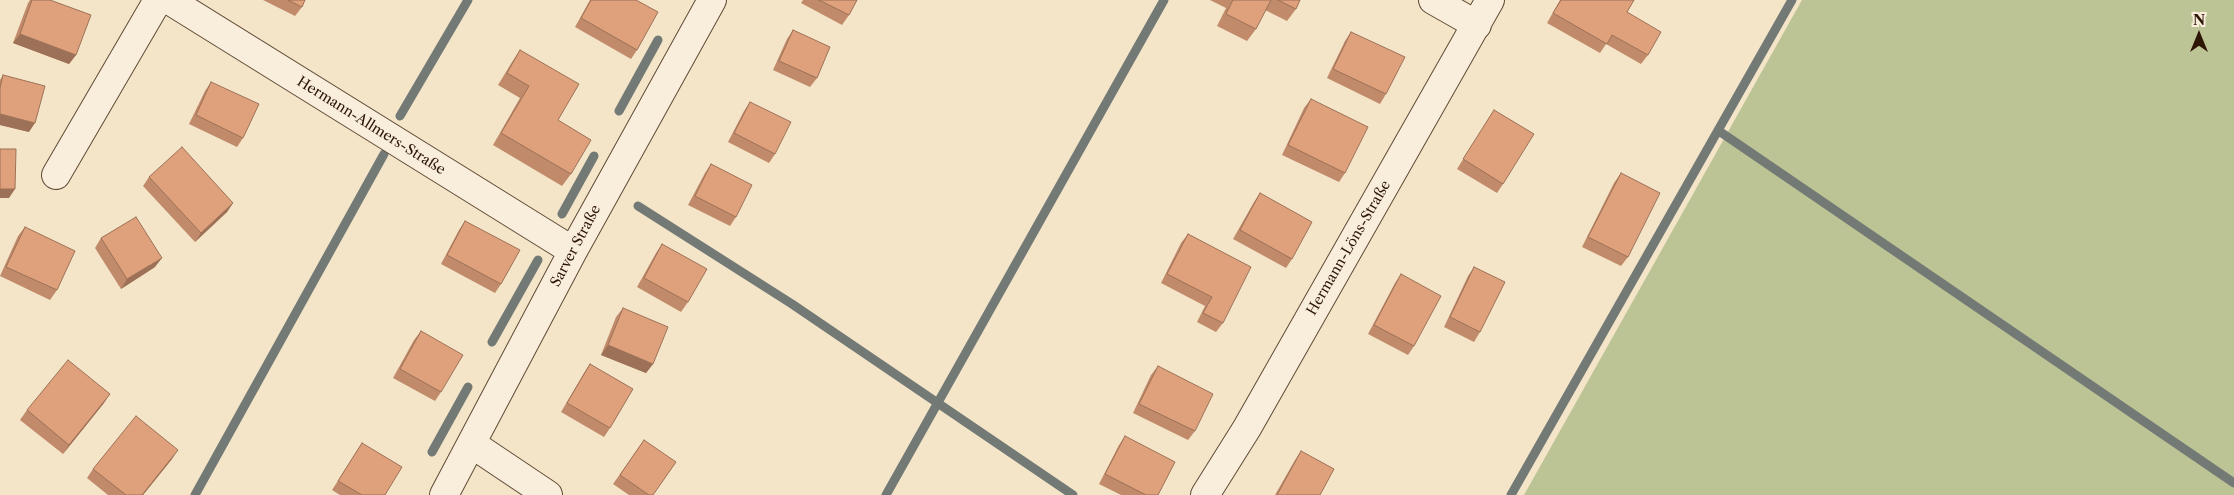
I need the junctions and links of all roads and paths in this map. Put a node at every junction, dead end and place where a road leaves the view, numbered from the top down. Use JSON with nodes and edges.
{"nodes":[{"id":1,"x":158,"y":0,"type":"edge"},
{"id":2,"x":169,"y":0,"type":"edge"},
{"id":3,"x":712,"y":0,"type":"edge"},
{"id":4,"x":1433,"y":0,"type":"edge"},
{"id":5,"x":1490,"y":0,"type":"edge"},
{"id":6,"x":1476,"y":25,"type":"junction"},
{"id":7,"x":56,"y":175,"type":"dead end"},
{"id":8,"x":573,"y":251,"type":"junction"},
{"id":9,"x":472,"y":444,"type":"junction"},
{"id":10,"x":444,"y":495,"type":"edge"},
{"id":11,"x":548,"y":495,"type":"edge"},
{"id":12,"x":1205,"y":495,"type":"edge"}],
"edges":[{"from":1,"to":7,"type":"street"},
{"from":2,"to":8,"type":"street","name":"Hermann-Allmers-Straße"},
{"from":3,"to":8,"type":"street","name":"Sarver Straße"},
{"from":4,"to":6,"type":"street"},
{"from":5,"to":6,"type":"street","name":"Hermann-Löns-Straße"},
{"from":6,"to":12,"type":"street","name":"Hermann-Löns-Straße"},
{"from":8,"to":9,"type":"street","name":"Sarver Straße"},
{"from":9,"to":10,"type":"street","name":"Sarver Straße"},
{"from":9,"to":11,"type":"street"}]}
